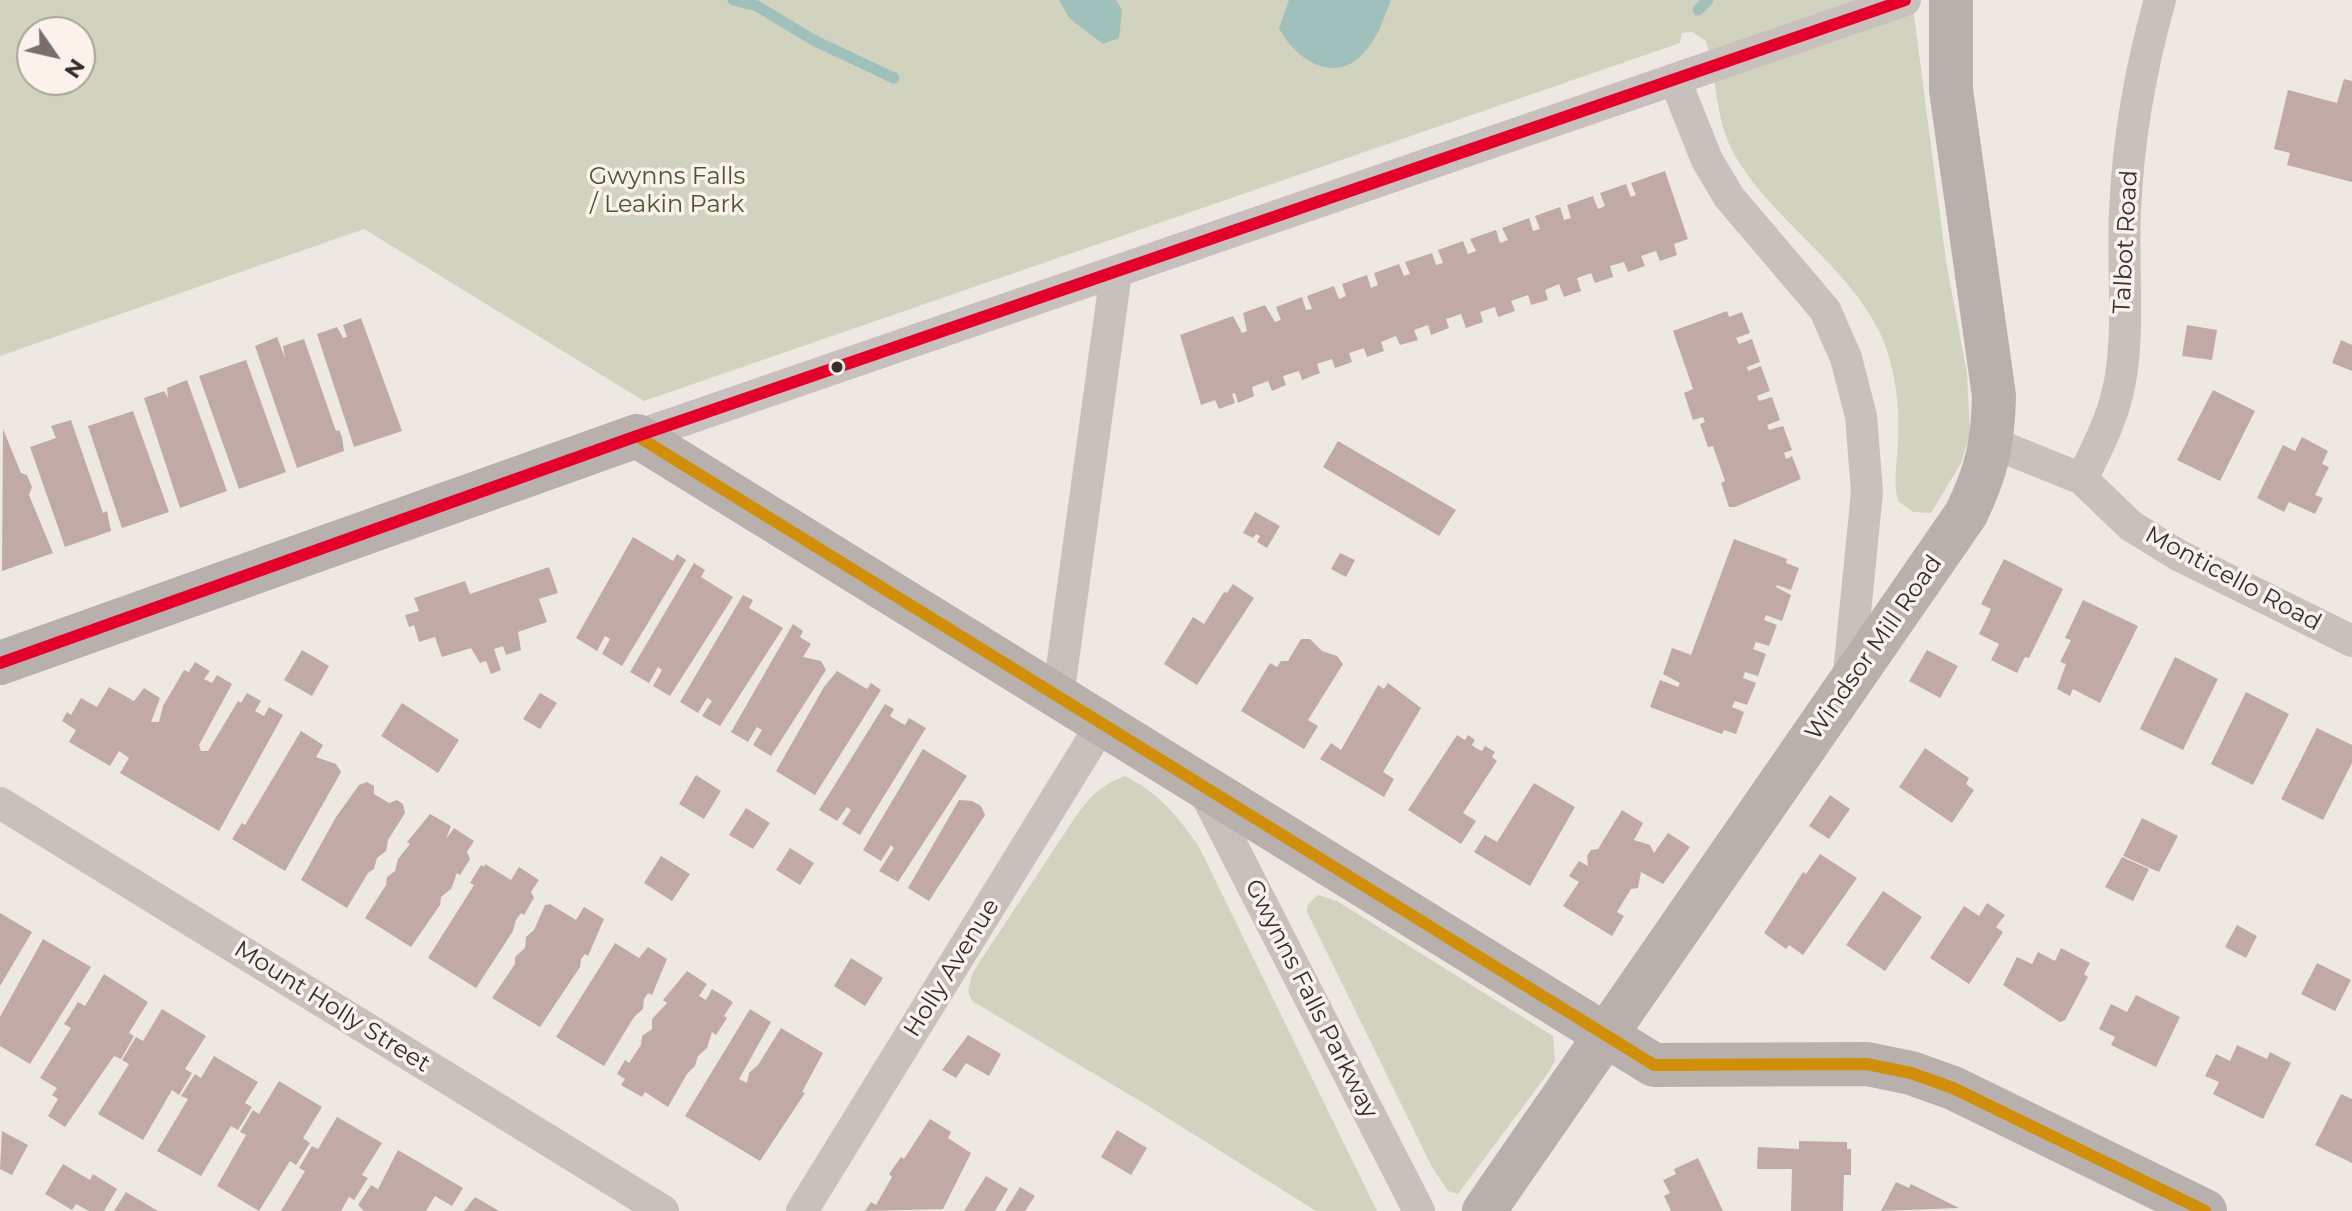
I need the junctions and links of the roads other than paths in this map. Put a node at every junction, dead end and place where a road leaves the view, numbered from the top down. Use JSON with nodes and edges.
{"nodes":[{"id":1,"x":1905,"y":0,"type":"edge"},
{"id":2,"x":1951,"y":0,"type":"edge"},
{"id":3,"x":2160,"y":0,"type":"edge"},
{"id":4,"x":1688,"y":76,"type":"junction"},
{"id":5,"x":1116,"y":273,"type":"junction"},
{"id":6,"x":637,"y":436,"type":"junction"},
{"id":7,"x":1993,"y":443,"type":"junction"},
{"id":8,"x":2082,"y":479,"type":"junction"},
{"id":9,"x":2352,"y":641,"type":"edge"},
{"id":10,"x":0,"y":663,"type":"edge"},
{"id":11,"x":1848,"y":683,"type":"junction"},
{"id":12,"x":1058,"y":697,"type":"junction"},
{"id":13,"x":1102,"y":724,"type":"junction"},
{"id":14,"x":1202,"y":786,"type":"junction"},
{"id":15,"x":0,"y":803,"type":"edge"},
{"id":16,"x":1607,"y":1038,"type":"junction"},
{"id":17,"x":663,"y":1211,"type":"edge"},
{"id":18,"x":802,"y":1211,"type":"edge"},
{"id":19,"x":1419,"y":1211,"type":"edge"},
{"id":20,"x":1484,"y":1211,"type":"edge"},
{"id":21,"x":2205,"y":1211,"type":"edge"}],
"edges":[{"from":1,"to":4,"type":"street"},
{"from":2,"to":7,"type":"street","name":"Windsor Mill Road"},
{"from":3,"to":8,"type":"street","name":"Talbot Road"},
{"from":4,"to":5,"type":"street"},
{"from":4,"to":11,"type":"street"},
{"from":5,"to":6,"type":"street"},
{"from":5,"to":12,"type":"street"},
{"from":6,"to":10,"type":"street"},
{"from":6,"to":12,"type":"street"},
{"from":7,"to":8,"type":"street","name":"Monticello Road"},
{"from":7,"to":11,"type":"street","name":"Windsor Mill Road"},
{"from":8,"to":9,"type":"street","name":"Monticello Road"},
{"from":11,"to":16,"type":"street","name":"Windsor Mill Road"},
{"from":12,"to":13,"type":"street"},
{"from":13,"to":14,"type":"street"},
{"from":13,"to":18,"type":"street","name":"Holly Avenue"},
{"from":14,"to":16,"type":"street"},
{"from":14,"to":19,"type":"street","name":"Gwynns Falls Parkway"},
{"from":15,"to":17,"type":"street","name":"Mount Holly Street"},
{"from":16,"to":20,"type":"street","name":"Windsor Mill Road"},
{"from":16,"to":21,"type":"street"}]}
